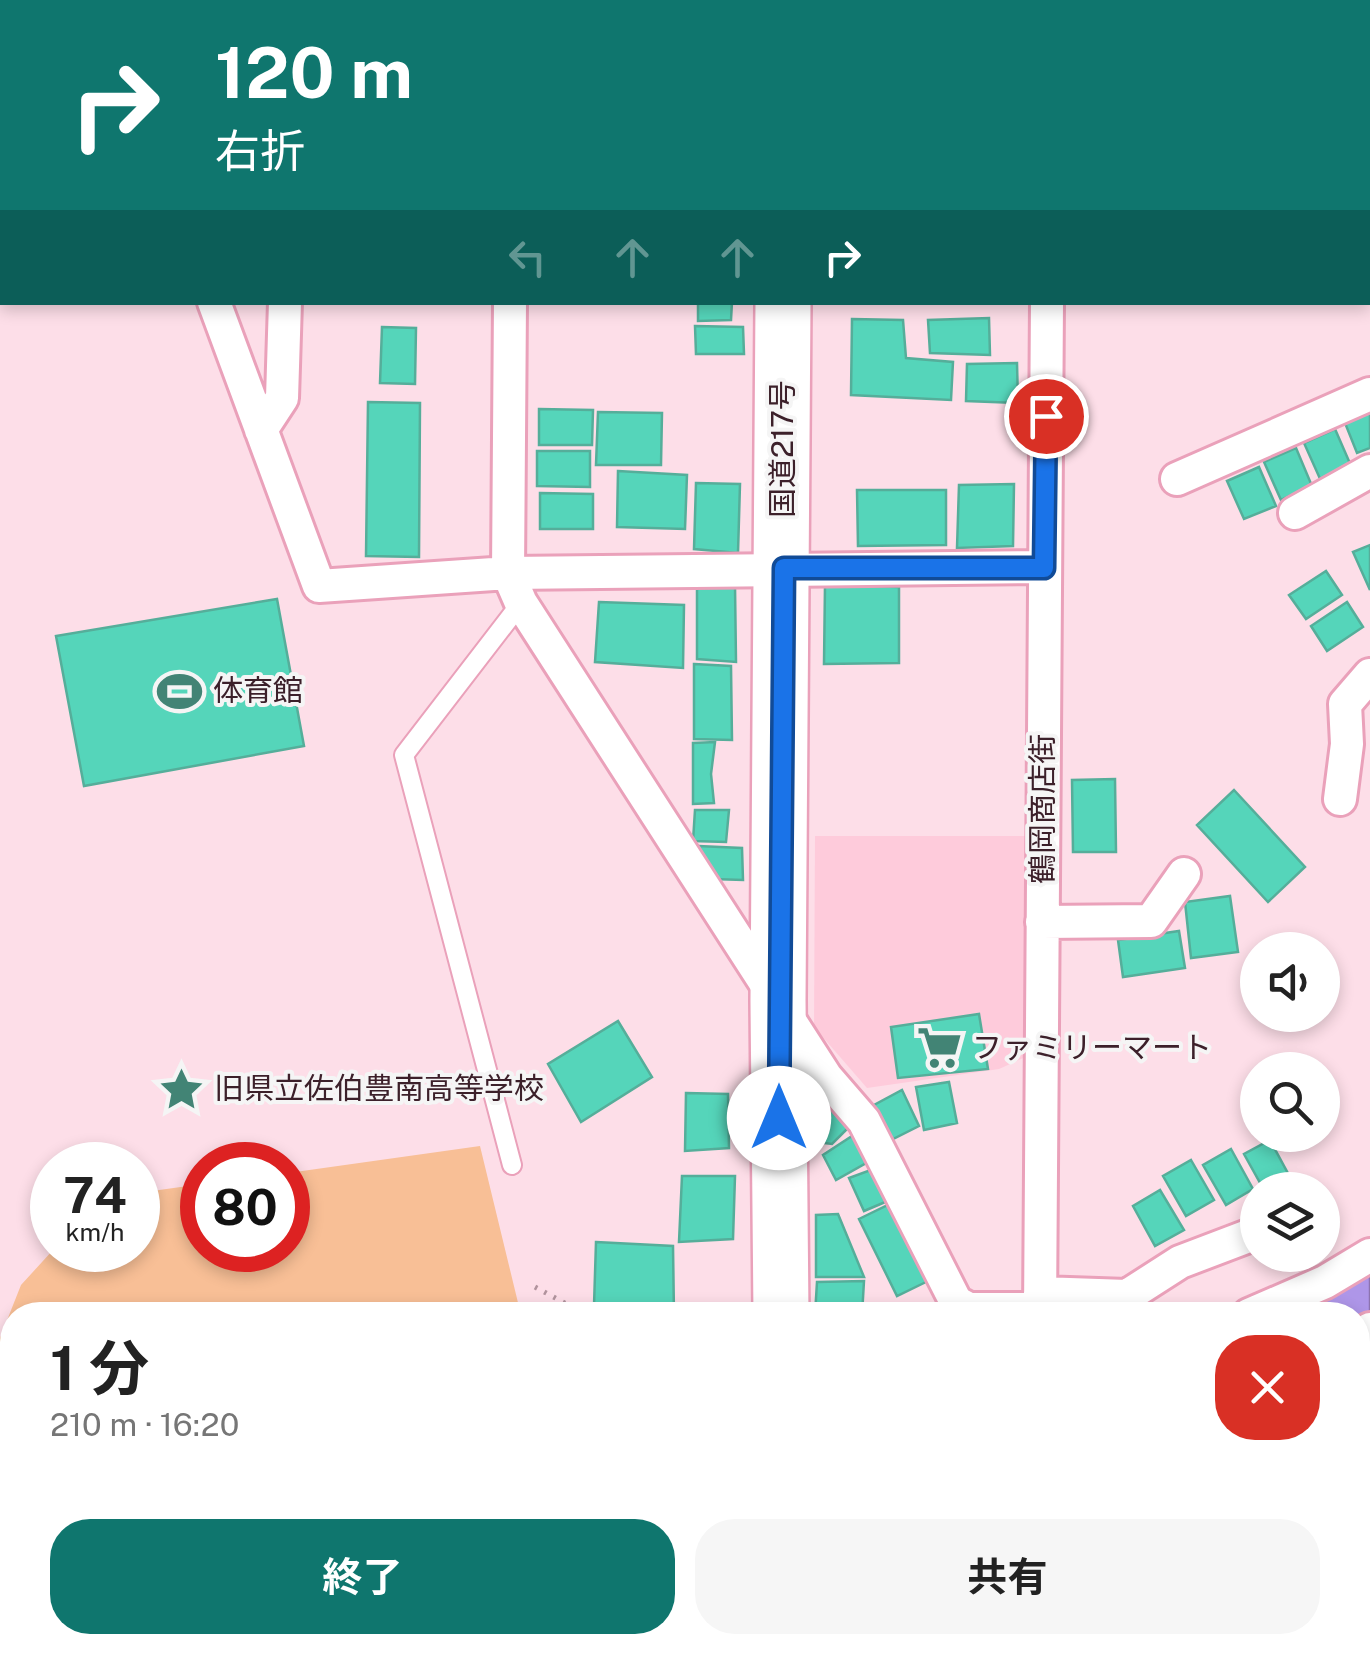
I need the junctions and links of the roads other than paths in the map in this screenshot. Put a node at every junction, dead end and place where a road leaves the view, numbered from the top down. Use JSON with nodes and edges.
{"nodes":[{"id":1,"x":215,"y":305,"type":"edge"},
{"id":2,"x":285,"y":305,"type":"edge"},
{"id":3,"x":510,"y":305,"type":"edge"},
{"id":4,"x":783,"y":305,"type":"edge"},
{"id":5,"x":1047,"y":305,"type":"edge"},
{"id":6,"x":1370,"y":394,"type":"edge"},
{"id":7,"x":261,"y":430,"type":"junction"},
{"id":8,"x":1370,"y":471,"type":"edge"},
{"id":9,"x":1177,"y":478,"type":"dead end"},
{"id":10,"x":1295,"y":514,"type":"dead end"},
{"id":11,"x":784,"y":568,"type":"junction"},
{"id":12,"x":1044,"y":568,"type":"junction"},
{"id":13,"x":508,"y":572,"type":"junction"},
{"id":14,"x":521,"y":604,"type":"junction"},
{"id":15,"x":1370,"y":674,"type":"edge"},
{"id":16,"x":1340,"y":799,"type":"dead end"},
{"id":17,"x":1184,"y":874,"type":"dead end"},
{"id":18,"x":1042,"y":922,"type":"junction"},
{"id":19,"x":778,"y":1000,"type":"junction"},
{"id":20,"x":512,"y":1165,"type":"dead end"},
{"id":21,"x":1240,"y":1239,"type":"edge"},
{"id":22,"x":1370,"y":1255,"type":"edge"},
{"id":23,"x":780,"y":1302,"type":"edge"},
{"id":24,"x":956,"y":1302,"type":"edge"},
{"id":25,"x":1040,"y":1302,"type":"edge"},
{"id":26,"x":1075,"y":1302,"type":"edge"},
{"id":27,"x":1278,"y":1302,"type":"edge"}],
"edges":[{"from":1,"to":7,"type":"street"},
{"from":2,"to":7,"type":"street"},
{"from":3,"to":13,"type":"street"},
{"from":4,"to":11,"type":"highway","name":"国道217号"},
{"from":5,"to":12,"type":"street","name":"鶴岡商店街"},
{"from":6,"to":9,"type":"street"},
{"from":7,"to":13,"type":"street"},
{"from":8,"to":10,"type":"street"},
{"from":11,"to":12,"type":"street"},
{"from":11,"to":13,"type":"street"},
{"from":11,"to":19,"type":"highway","name":"国道217号"},
{"from":12,"to":18,"type":"street","name":"鶴岡商店街"},
{"from":13,"to":14,"type":"street"},
{"from":14,"to":19,"type":"street"},
{"from":14,"to":20,"type":"lane"},
{"from":15,"to":16,"type":"street"},
{"from":17,"to":18,"type":"street"},
{"from":18,"to":25,"type":"street","name":"鶴岡商店街"},
{"from":19,"to":23,"type":"highway","name":"国道217号"},
{"from":19,"to":24,"type":"street"},
{"from":21,"to":26,"type":"street"},
{"from":22,"to":27,"type":"street"}]}
